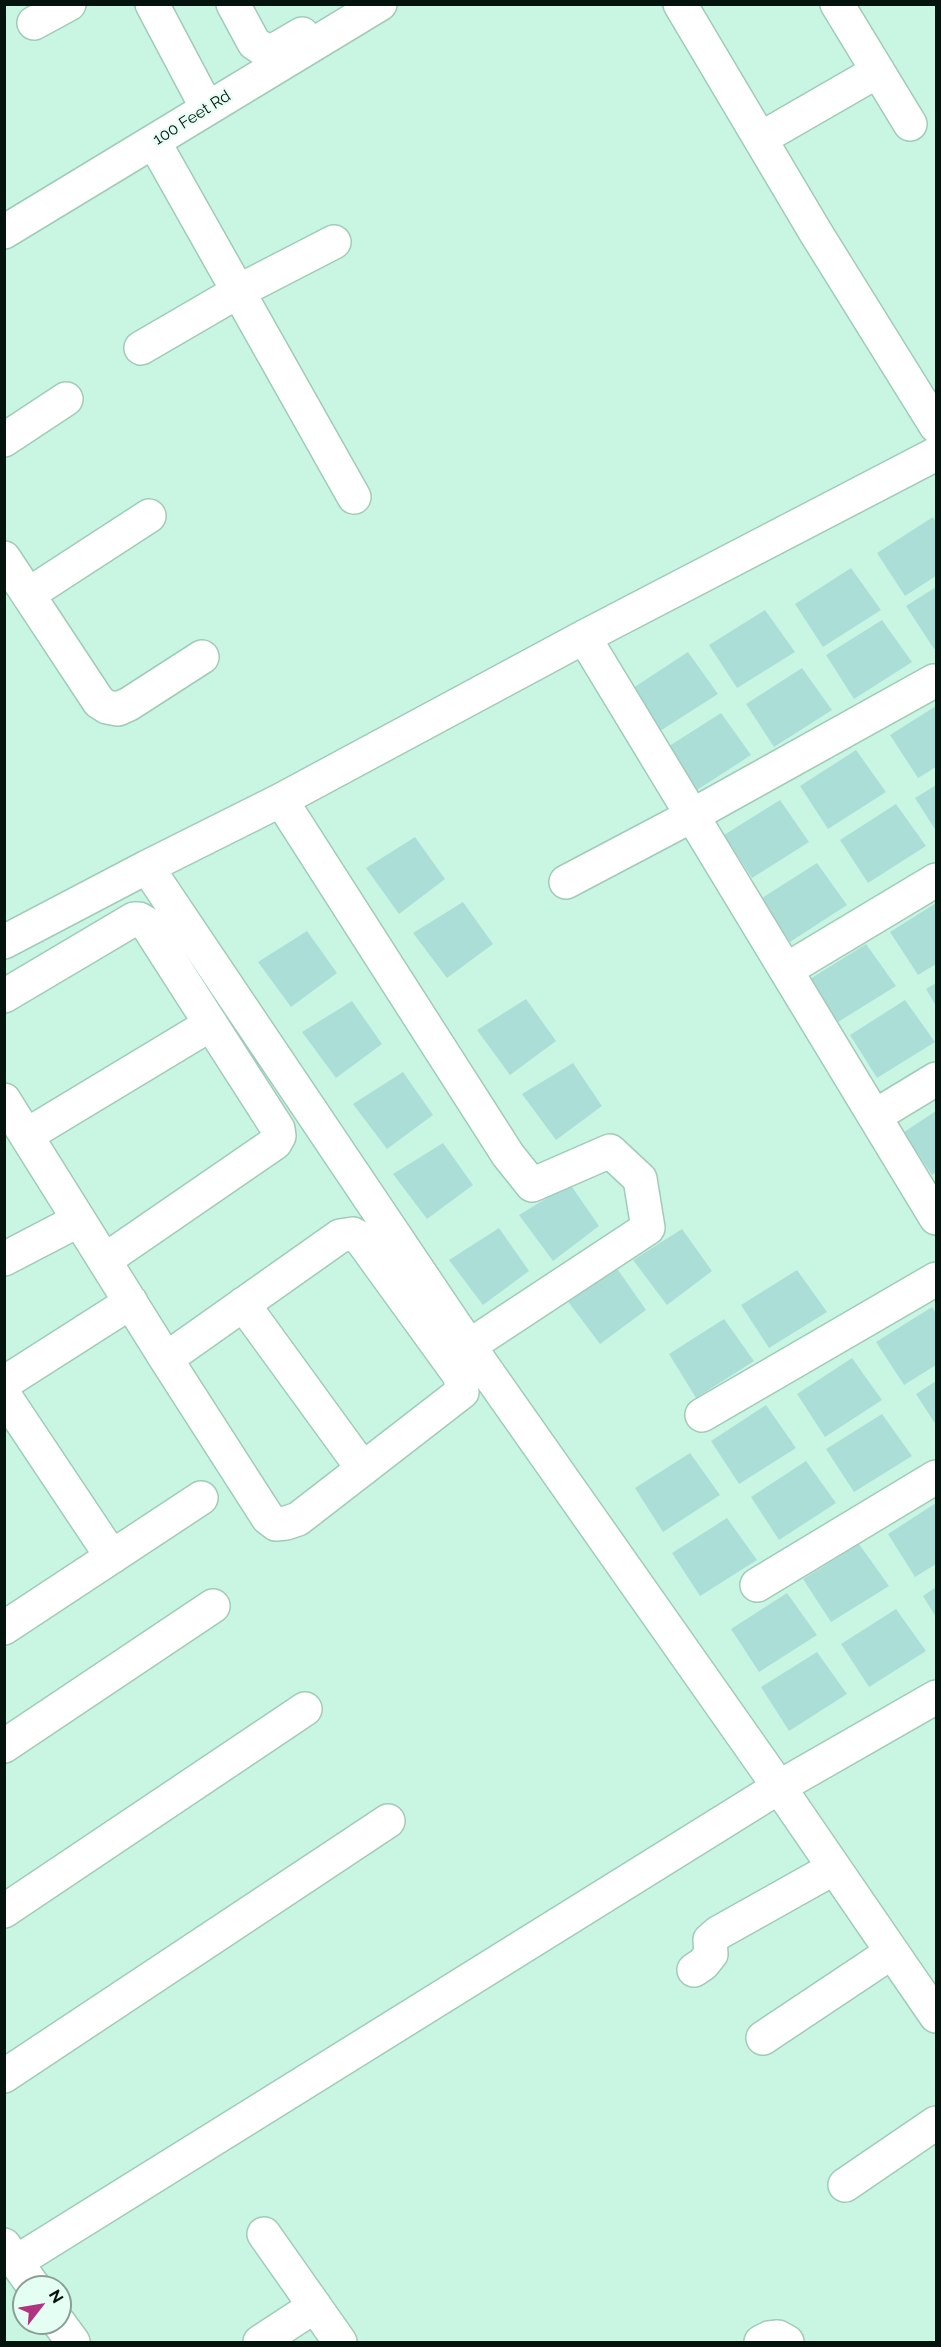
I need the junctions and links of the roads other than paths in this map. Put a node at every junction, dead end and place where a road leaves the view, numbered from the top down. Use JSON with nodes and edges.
{"nodes":[{"id":1,"x":69,"y":4,"type":"edge"},
{"id":2,"x":152,"y":4,"type":"edge"},
{"id":3,"x":233,"y":4,"type":"edge"},
{"id":4,"x":353,"y":4,"type":"edge"},
{"id":5,"x":380,"y":4,"type":"edge"},
{"id":6,"x":680,"y":4,"type":"edge"},
{"id":7,"x":837,"y":4,"type":"edge"},
{"id":8,"x":34,"y":23,"type":"dead end"},
{"id":9,"x":878,"y":71,"type":"junction"},
{"id":10,"x":207,"y":108,"type":"junction"},
{"id":11,"x":910,"y":124,"type":"dead end"},
{"id":12,"x":760,"y":139,"type":"junction"},
{"id":13,"x":154,"y":142,"type":"junction"},
{"id":14,"x":4,"y":232,"type":"edge"},
{"id":15,"x":334,"y":242,"type":"dead end"},
{"id":16,"x":238,"y":291,"type":"junction"},
{"id":17,"x":141,"y":348,"type":"dead end"},
{"id":18,"x":66,"y":399,"type":"dead end"},
{"id":19,"x":936,"y":426,"type":"edge"},
{"id":20,"x":4,"y":440,"type":"edge"},
{"id":21,"x":936,"y":454,"type":"edge"},
{"id":22,"x":354,"y":497,"type":"dead end"},
{"id":23,"x":149,"y":516,"type":"dead end"},
{"id":24,"x":4,"y":558,"type":"edge"},
{"id":25,"x":29,"y":594,"type":"junction"},
{"id":26,"x":584,"y":637,"type":"junction"},
{"id":27,"x":202,"y":657,"type":"dead end"},
{"id":28,"x":934,"y":681,"type":"dead end"},
{"id":29,"x":281,"y":800,"type":"junction"},
{"id":30,"x":693,"y":815,"type":"junction"},
{"id":31,"x":147,"y":867,"type":"junction"},
{"id":32,"x":936,"y":880,"type":"edge"},
{"id":33,"x":566,"y":882,"type":"dead end"},
{"id":34,"x":4,"y":942,"type":"edge"},
{"id":35,"x":786,"y":970,"type":"junction"},
{"id":36,"x":4,"y":996,"type":"edge"},
{"id":37,"x":211,"y":1024,"type":"junction"},
{"id":38,"x":936,"y":1079,"type":"edge"},
{"id":39,"x":12,"y":1114,"type":"edge"},
{"id":40,"x":875,"y":1116,"type":"junction"},
{"id":41,"x":936,"y":1218,"type":"edge"},
{"id":42,"x":79,"y":1220,"type":"junction"},
{"id":43,"x":4,"y":1259,"type":"edge"},
{"id":44,"x":105,"y":1260,"type":"junction"},
{"id":45,"x":936,"y":1279,"type":"edge"},
{"id":46,"x":131,"y":1302,"type":"junction"},
{"id":47,"x":243,"y":1305,"type":"junction"},
{"id":48,"x":469,"y":1346,"type":"junction"},
{"id":49,"x":166,"y":1359,"type":"junction"},
{"id":50,"x":4,"y":1383,"type":"edge"},
{"id":51,"x":4,"y":1395,"type":"edge"},
{"id":52,"x":702,"y":1415,"type":"dead end"},
{"id":53,"x":363,"y":1469,"type":"junction"},
{"id":54,"x":936,"y":1477,"type":"edge"},
{"id":55,"x":201,"y":1498,"type":"dead end"},
{"id":56,"x":112,"y":1557,"type":"junction"},
{"id":57,"x":757,"y":1585,"type":"dead end"},
{"id":58,"x":213,"y":1606,"type":"dead end"},
{"id":59,"x":8,"y":1619,"type":"edge"},
{"id":60,"x":936,"y":1697,"type":"edge"},
{"id":61,"x":305,"y":1709,"type":"dead end"},
{"id":62,"x":4,"y":1746,"type":"edge"},
{"id":63,"x":779,"y":1787,"type":"junction"},
{"id":64,"x":388,"y":1821,"type":"dead end"},
{"id":65,"x":834,"y":1868,"type":"junction"},
{"id":66,"x":4,"y":1911,"type":"edge"},
{"id":67,"x":892,"y":1952,"type":"junction"},
{"id":68,"x":694,"y":1971,"type":"dead end"},
{"id":69,"x":936,"y":2016,"type":"edge"},
{"id":70,"x":763,"y":2038,"type":"dead end"},
{"id":71,"x":4,"y":2076,"type":"edge"},
{"id":72,"x":936,"y":2123,"type":"edge"},
{"id":73,"x":845,"y":2185,"type":"dead end"},
{"id":74,"x":264,"y":2234,"type":"dead end"},
{"id":75,"x":18,"y":2265,"type":"edge"},
{"id":76,"x":315,"y":2306,"type":"junction"},
{"id":77,"x":260,"y":2343,"type":"edge"},
{"id":78,"x":340,"y":2343,"type":"edge"},
{"id":79,"x":761,"y":2343,"type":"edge"},
{"id":80,"x":787,"y":2343,"type":"edge"}],
"edges":[{"from":1,"to":8,"type":"street"},
{"from":2,"to":10,"type":"street"},
{"from":3,"to":4,"type":"street"},
{"from":5,"to":10,"type":"street","name":"100 Feet Rd"},
{"from":6,"to":12,"type":"street"},
{"from":7,"to":9,"type":"street"},
{"from":9,"to":11,"type":"street"},
{"from":9,"to":12,"type":"street"},
{"from":10,"to":13,"type":"street","name":"100 Feet Rd"},
{"from":12,"to":19,"type":"street"},
{"from":13,"to":14,"type":"street","name":"100 Feet Rd"},
{"from":13,"to":16,"type":"street"},
{"from":15,"to":16,"type":"street"},
{"from":16,"to":17,"type":"street"},
{"from":16,"to":22,"type":"street"},
{"from":18,"to":20,"type":"street"},
{"from":21,"to":26,"type":"street"},
{"from":23,"to":25,"type":"street"},
{"from":24,"to":25,"type":"street"},
{"from":25,"to":27,"type":"street"},
{"from":26,"to":29,"type":"street"},
{"from":26,"to":30,"type":"street"},
{"from":28,"to":30,"type":"street"},
{"from":29,"to":31,"type":"street"},
{"from":29,"to":48,"type":"street"},
{"from":30,"to":33,"type":"street"},
{"from":30,"to":35,"type":"street"},
{"from":31,"to":34,"type":"street"},
{"from":31,"to":48,"type":"street"},
{"from":32,"to":35,"type":"street"},
{"from":35,"to":40,"type":"street"},
{"from":36,"to":37,"type":"street"},
{"from":37,"to":39,"type":"street"},
{"from":37,"to":44,"type":"street"},
{"from":38,"to":40,"type":"street"},
{"from":39,"to":42,"type":"street"},
{"from":40,"to":41,"type":"street"},
{"from":42,"to":43,"type":"street"},
{"from":42,"to":44,"type":"street"},
{"from":44,"to":46,"type":"street"},
{"from":45,"to":52,"type":"street"},
{"from":46,"to":49,"type":"street"},
{"from":46,"to":50,"type":"street"},
{"from":47,"to":49,"type":"street"},
{"from":47,"to":53,"type":"street"},
{"from":47,"to":53,"type":"street"},
{"from":48,"to":63,"type":"street"},
{"from":49,"to":53,"type":"street"},
{"from":51,"to":56,"type":"street"},
{"from":54,"to":57,"type":"street"},
{"from":55,"to":56,"type":"street"},
{"from":56,"to":59,"type":"street"},
{"from":58,"to":62,"type":"street"},
{"from":60,"to":63,"type":"street"},
{"from":61,"to":66,"type":"street"},
{"from":63,"to":65,"type":"street"},
{"from":63,"to":75,"type":"street"},
{"from":64,"to":71,"type":"street"},
{"from":65,"to":67,"type":"street"},
{"from":65,"to":68,"type":"street"},
{"from":67,"to":69,"type":"street"},
{"from":67,"to":70,"type":"street"},
{"from":72,"to":73,"type":"street"},
{"from":74,"to":76,"type":"street"},
{"from":76,"to":77,"type":"street"},
{"from":76,"to":78,"type":"street"},
{"from":79,"to":80,"type":"street"}]}
